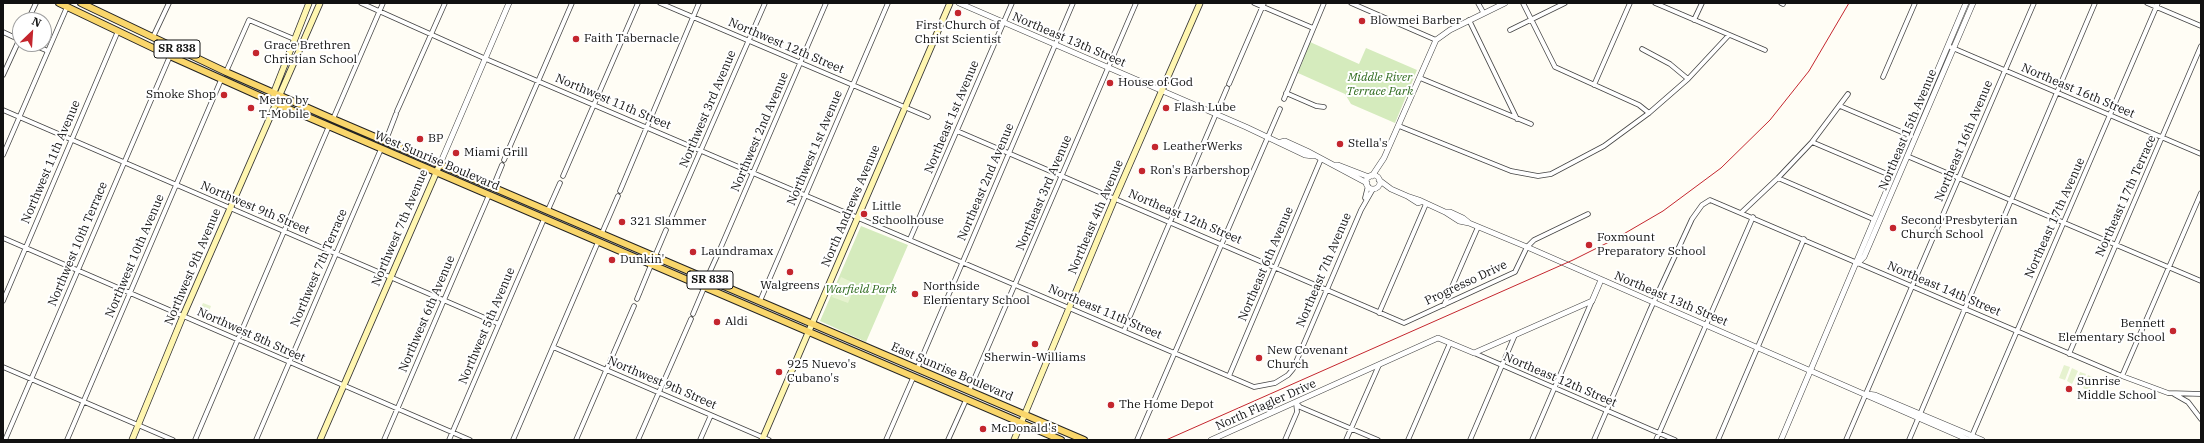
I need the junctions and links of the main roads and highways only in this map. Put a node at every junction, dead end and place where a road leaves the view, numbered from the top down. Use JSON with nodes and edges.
{"nodes":[{"id":1,"x":59,"y":3,"type":"edge"},
{"id":2,"x":81,"y":3,"type":"edge"},
{"id":3,"x":310,"y":3,"type":"edge"},
{"id":4,"x":320,"y":3,"type":"edge"},
{"id":5,"x":950,"y":3,"type":"edge"},
{"id":6,"x":1200,"y":3,"type":"edge"},
{"id":7,"x":153,"y":37,"type":"junction"},
{"id":8,"x":137,"y":41,"type":"junction"},
{"id":9,"x":277,"y":94,"type":"junction"},
{"id":10,"x":275,"y":104,"type":"junction"},
{"id":11,"x":440,"y":164,"type":"junction"},
{"id":12,"x":437,"y":172,"type":"junction"},
{"id":13,"x":558,"y":215,"type":"junction"},
{"id":14,"x":544,"y":219,"type":"junction"},
{"id":15,"x":706,"y":278,"type":"junction"},
{"id":16,"x":689,"y":282,"type":"junction"},
{"id":17,"x":812,"y":324,"type":"junction"},
{"id":18,"x":809,"y":332,"type":"junction"},
{"id":19,"x":917,"y":369,"type":"junction"},
{"id":20,"x":900,"y":372,"type":"junction"},
{"id":21,"x":928,"y":374,"type":"junction"},
{"id":22,"x":913,"y":378,"type":"junction"},
{"id":23,"x":1025,"y":415,"type":"junction"},
{"id":24,"x":1021,"y":423,"type":"junction"},
{"id":25,"x":762,"y":439,"type":"edge"},
{"id":26,"x":132,"y":440,"type":"edge"},
{"id":27,"x":320,"y":440,"type":"edge"},
{"id":28,"x":1014,"y":440,"type":"edge"},
{"id":29,"x":1061,"y":440,"type":"edge"},
{"id":30,"x":1084,"y":440,"type":"edge"}],
"edges":[{"from":1,"to":8,"type":"main road","name":"West Sunrise Boulevard","number":"SR 838"},
{"from":2,"to":7,"type":"main road","name":"West Sunrise Boulevard","number":"SR 838"},
{"from":3,"to":9,"type":"main road","name":"Northwest 9th Avenue"},
{"from":4,"to":9,"type":"main road","name":"Northwest 9th Avenue"},
{"from":5,"to":17,"type":"main road","name":"North Andrews Avenue"},
{"from":6,"to":23,"type":"main road","name":"Northeast 4th Avenue"},
{"from":7,"to":8,"type":"main road"},
{"from":7,"to":9,"type":"main road","name":"West Sunrise Boulevard","number":"SR 838"},
{"from":8,"to":10,"type":"main road","name":"West Sunrise Boulevard","number":"SR 838"},
{"from":9,"to":10,"type":"main road","name":"Northwest 9th Avenue"},
{"from":9,"to":11,"type":"main road","name":"West Sunrise Boulevard","number":"SR 838"},
{"from":10,"to":12,"type":"main road","name":"West Sunrise Boulevard","number":"SR 838"},
{"from":10,"to":26,"type":"main road","name":"Northwest 9th Avenue"},
{"from":11,"to":12,"type":"main road","name":"Northwest 7th Avenue"},
{"from":11,"to":13,"type":"main road","name":"West Sunrise Boulevard","number":"SR 838"},
{"from":12,"to":14,"type":"main road","name":"West Sunrise Boulevard","number":"SR 838"},
{"from":12,"to":27,"type":"main road","name":"Northwest 7th Avenue"},
{"from":13,"to":14,"type":"main road"},
{"from":13,"to":15,"type":"main road","name":"West Sunrise Boulevard","number":"SR 838"},
{"from":14,"to":16,"type":"main road","name":"West Sunrise Boulevard","number":"SR 838"},
{"from":15,"to":16,"type":"main road"},
{"from":15,"to":17,"type":"main road","name":"West Sunrise Boulevard","number":"SR 838"},
{"from":16,"to":18,"type":"main road","name":"West Sunrise Boulevard","number":"SR 838"},
{"from":17,"to":18,"type":"main road","name":"North Andrews Avenue"},
{"from":17,"to":19,"type":"main road","name":"East Sunrise Boulevard","number":"SR 838"},
{"from":18,"to":20,"type":"main road","name":"East Sunrise Boulevard","number":"SR 838"},
{"from":18,"to":25,"type":"main road","name":"North Andrews Avenue"},
{"from":19,"to":20,"type":"main road"},
{"from":19,"to":21,"type":"main road","name":"East Sunrise Boulevard","number":"SR 838"},
{"from":20,"to":22,"type":"main road","name":"East Sunrise Boulevard","number":"SR 838"},
{"from":21,"to":22,"type":"main road"},
{"from":21,"to":23,"type":"main road","name":"East Sunrise Boulevard","number":"SR 838"},
{"from":22,"to":24,"type":"main road","name":"East Sunrise Boulevard","number":"SR 838"},
{"from":23,"to":24,"type":"main road","name":"Northeast 4th Avenue"},
{"from":23,"to":30,"type":"main road","name":"East Sunrise Boulevard","number":"SR 838"},
{"from":24,"to":28,"type":"main road","name":"Northeast 4th Avenue"},
{"from":24,"to":29,"type":"main road","name":"East Sunrise Boulevard","number":"SR 838"}]}
